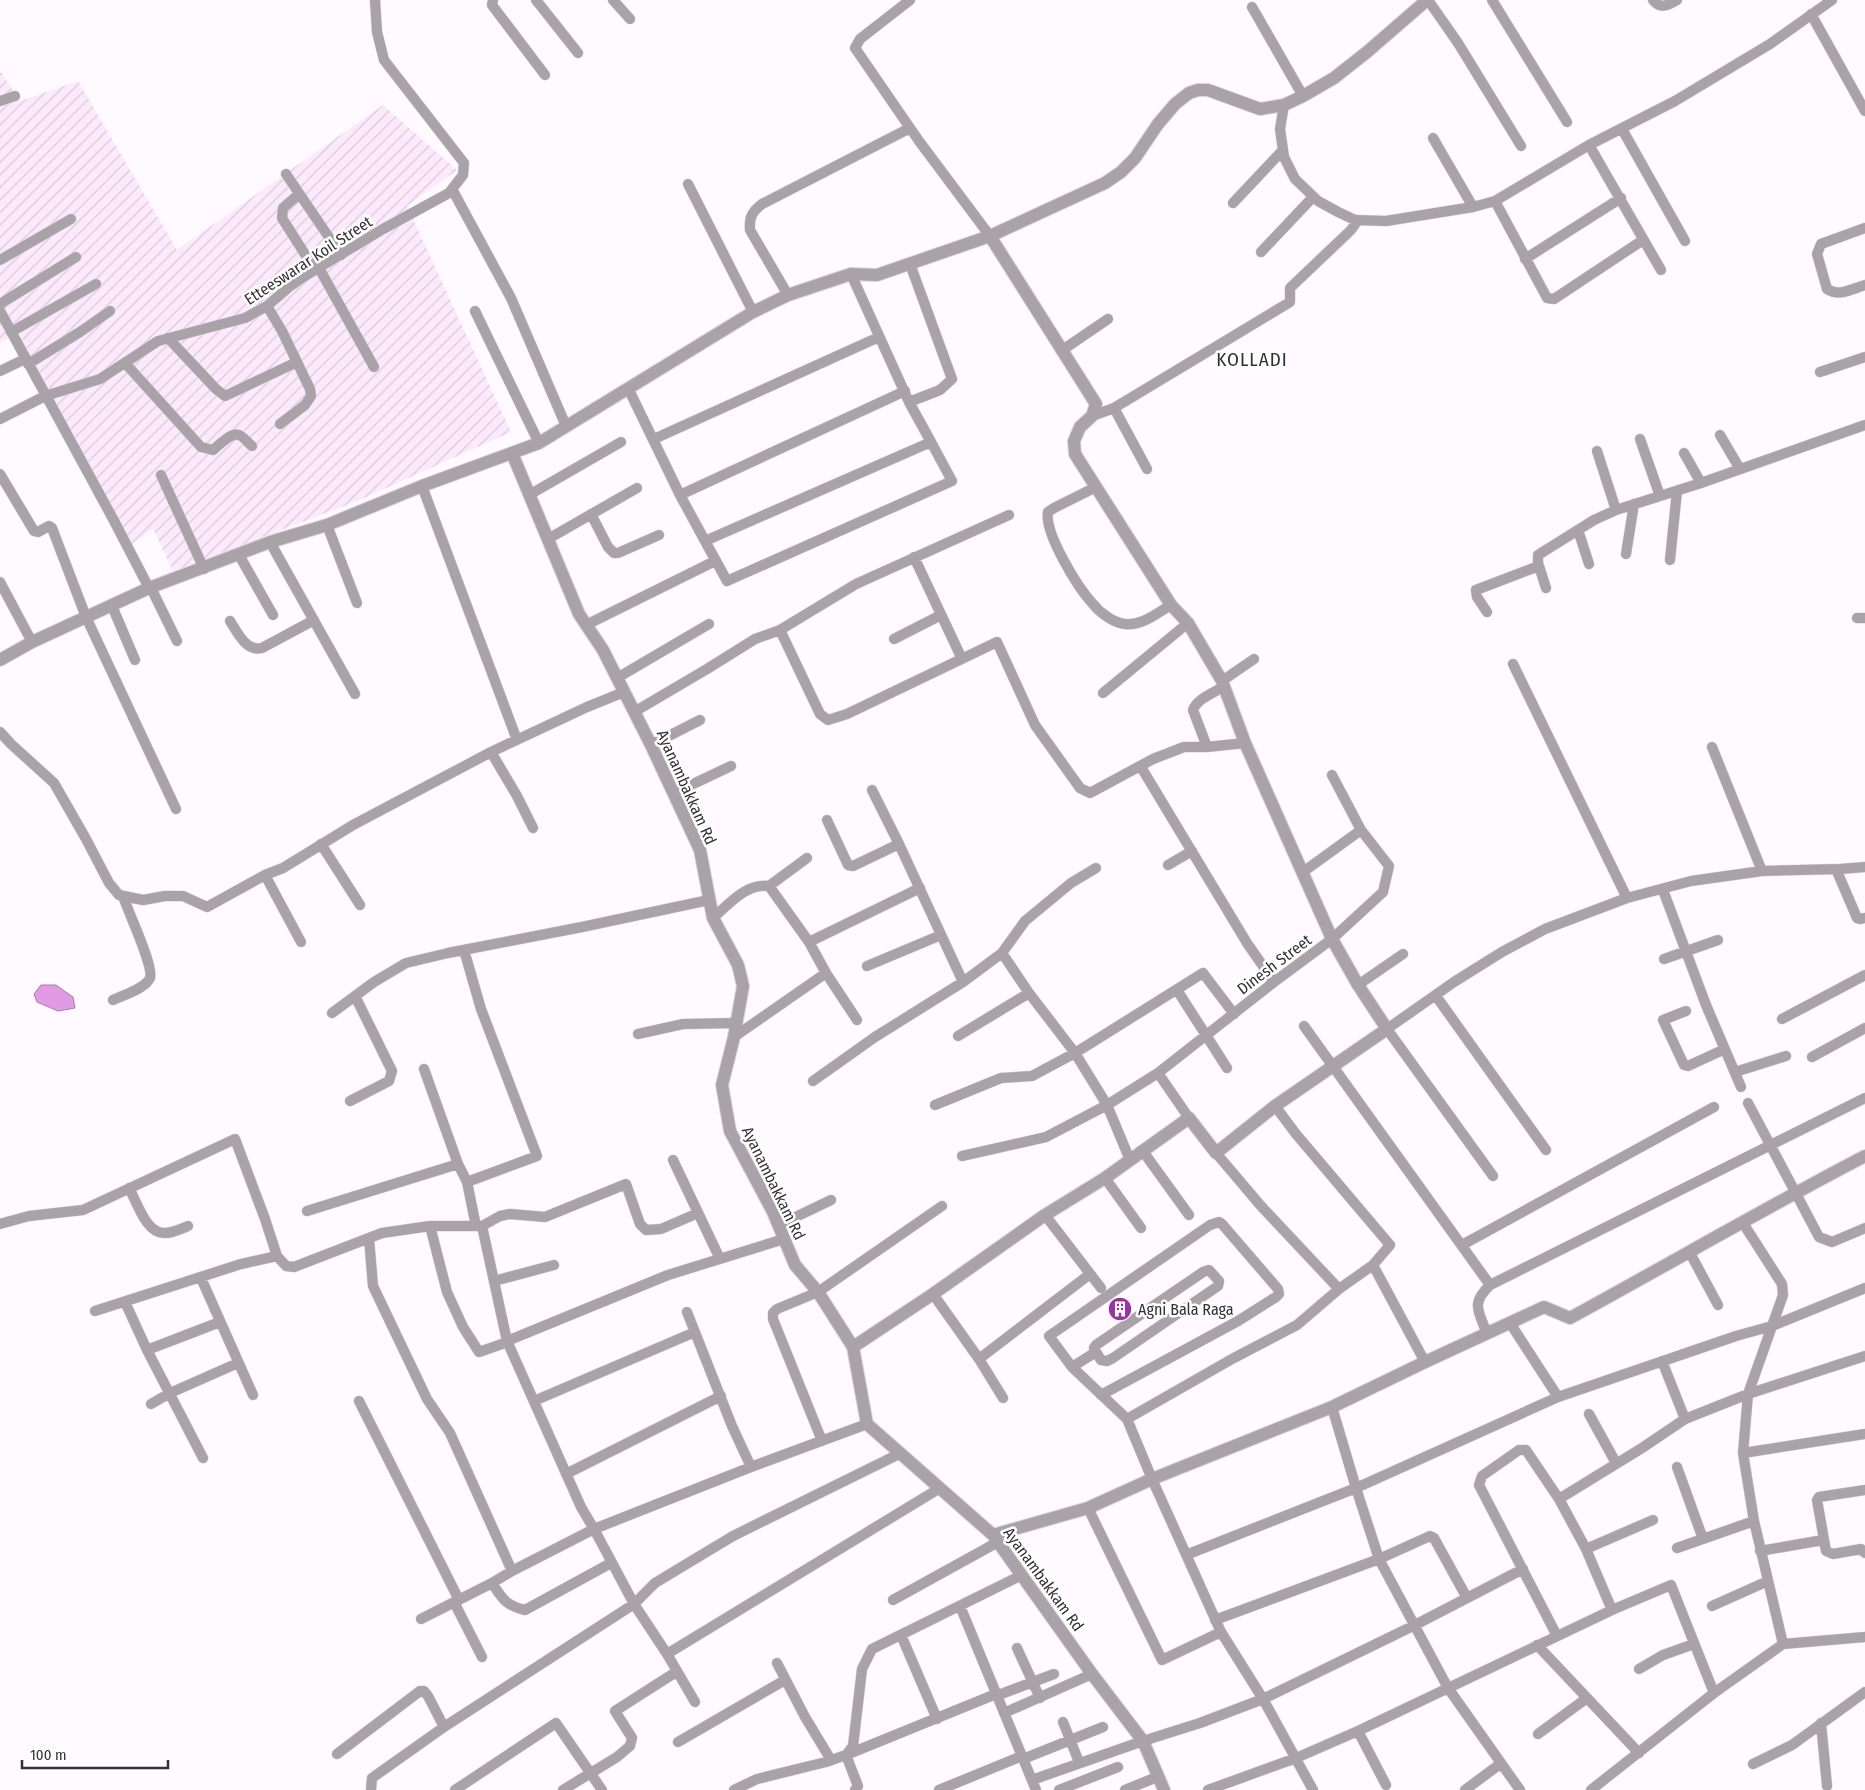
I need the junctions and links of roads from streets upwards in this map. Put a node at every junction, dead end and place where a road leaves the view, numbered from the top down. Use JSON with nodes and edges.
{"nodes":[{"id":1,"x":375,"y":0,"type":"edge"},
{"id":2,"x":493,"y":0,"type":"edge"},
{"id":3,"x":536,"y":0,"type":"edge"},
{"id":4,"x":613,"y":0,"type":"edge"},
{"id":5,"x":910,"y":0,"type":"edge"},
{"id":6,"x":1427,"y":0,"type":"edge"},
{"id":7,"x":1492,"y":0,"type":"edge"},
{"id":8,"x":1652,"y":0,"type":"edge"},
{"id":9,"x":1677,"y":0,"type":"edge"},
{"id":10,"x":1832,"y":0,"type":"edge"},
{"id":11,"x":1252,"y":7,"type":"dead end"},
{"id":12,"x":1811,"y":14,"type":"junction"},
{"id":13,"x":630,"y":19,"type":"dead end"},
{"id":14,"x":578,"y":53,"type":"dead end"},
{"id":15,"x":545,"y":75,"type":"dead end"},
{"id":16,"x":15,"y":96,"type":"dead end"},
{"id":17,"x":1302,"y":96,"type":"junction"},
{"id":18,"x":0,"y":101,"type":"edge"},
{"id":19,"x":1284,"y":105,"type":"junction"},
{"id":20,"x":1865,"y":111,"type":"edge"},
{"id":21,"x":1567,"y":122,"type":"dead end"},
{"id":22,"x":910,"y":128,"type":"junction"},
{"id":23,"x":1622,"y":128,"type":"junction"},
{"id":24,"x":1433,"y":138,"type":"dead end"},
{"id":25,"x":1521,"y":146,"type":"dead end"},
{"id":26,"x":1590,"y":146,"type":"junction"},
{"id":27,"x":1284,"y":150,"type":"junction"},
{"id":28,"x":286,"y":174,"type":"dead end"},
{"id":29,"x":688,"y":184,"type":"dead end"},
{"id":30,"x":452,"y":189,"type":"junction"},
{"id":31,"x":299,"y":194,"type":"junction"},
{"id":32,"x":1313,"y":196,"type":"junction"},
{"id":33,"x":1621,"y":198,"type":"junction"},
{"id":34,"x":1495,"y":202,"type":"junction"},
{"id":35,"x":1233,"y":203,"type":"dead end"},
{"id":36,"x":1472,"y":207,"type":"junction"},
{"id":37,"x":71,"y":219,"type":"dead end"},
{"id":38,"x":1358,"y":220,"type":"junction"},
{"id":39,"x":1865,"y":228,"type":"edge"},
{"id":40,"x":990,"y":236,"type":"junction"},
{"id":41,"x":1643,"y":240,"type":"junction"},
{"id":42,"x":1685,"y":241,"type":"dead end"},
{"id":43,"x":1261,"y":252,"type":"dead end"},
{"id":44,"x":341,"y":255,"type":"junction"},
{"id":45,"x":76,"y":257,"type":"dead end"},
{"id":46,"x":1525,"y":259,"type":"junction"},
{"id":47,"x":0,"y":260,"type":"edge"},
{"id":48,"x":910,"y":264,"type":"junction"},
{"id":49,"x":317,"y":269,"type":"junction"},
{"id":50,"x":1662,"y":270,"type":"dead end"},
{"id":51,"x":851,"y":274,"type":"junction"},
{"id":52,"x":96,"y":284,"type":"dead end"},
{"id":53,"x":1865,"y":285,"type":"edge"},
{"id":54,"x":788,"y":295,"type":"junction"},
{"id":55,"x":0,"y":304,"type":"edge"},
{"id":56,"x":267,"y":306,"type":"junction"},
{"id":57,"x":110,"y":311,"type":"dead end"},
{"id":58,"x":475,"y":311,"type":"dead end"},
{"id":59,"x":0,"y":312,"type":"edge"},
{"id":60,"x":753,"y":312,"type":"junction"},
{"id":61,"x":1108,"y":319,"type":"dead end"},
{"id":62,"x":11,"y":332,"type":"junction"},
{"id":63,"x":879,"y":337,"type":"junction"},
{"id":64,"x":168,"y":338,"type":"junction"},
{"id":65,"x":1062,"y":351,"type":"junction"},
{"id":66,"x":1865,"y":357,"type":"edge"},
{"id":67,"x":27,"y":362,"type":"junction"},
{"id":68,"x":297,"y":362,"type":"junction"},
{"id":69,"x":125,"y":364,"type":"junction"},
{"id":70,"x":374,"y":367,"type":"dead end"},
{"id":71,"x":0,"y":372,"type":"edge"},
{"id":72,"x":1820,"y":372,"type":"dead end"},
{"id":73,"x":628,"y":388,"type":"junction"},
{"id":74,"x":905,"y":391,"type":"junction"},
{"id":75,"x":45,"y":396,"type":"junction"},
{"id":76,"x":909,"y":402,"type":"junction"},
{"id":77,"x":1114,"y":408,"type":"junction"},
{"id":78,"x":1092,"y":416,"type":"junction"},
{"id":79,"x":0,"y":419,"type":"edge"},
{"id":80,"x":280,"y":424,"type":"dead end"},
{"id":81,"x":1865,"y":425,"type":"edge"},
{"id":82,"x":566,"y":426,"type":"junction"},
{"id":83,"x":1720,"y":435,"type":"dead end"},
{"id":84,"x":1640,"y":439,"type":"dead end"},
{"id":85,"x":654,"y":440,"type":"junction"},
{"id":86,"x":621,"y":442,"type":"dead end"},
{"id":87,"x":931,"y":442,"type":"junction"},
{"id":88,"x":539,"y":443,"type":"junction"},
{"id":89,"x":252,"y":446,"type":"dead end"},
{"id":90,"x":1597,"y":451,"type":"dead end"},
{"id":91,"x":512,"y":453,"type":"junction"},
{"id":92,"x":1684,"y":453,"type":"dead end"},
{"id":93,"x":1147,"y":469,"type":"dead end"},
{"id":94,"x":1740,"y":469,"type":"junction"},
{"id":95,"x":0,"y":474,"type":"edge"},
{"id":96,"x":161,"y":475,"type":"dead end"},
{"id":97,"x":1701,"y":483,"type":"junction"},
{"id":98,"x":422,"y":486,"type":"junction"},
{"id":99,"x":1096,"y":486,"type":"junction"},
{"id":100,"x":637,"y":488,"type":"dead end"},
{"id":101,"x":1676,"y":491,"type":"junction"},
{"id":102,"x":529,"y":495,"type":"junction"},
{"id":103,"x":680,"y":495,"type":"junction"},
{"id":104,"x":1660,"y":496,"type":"junction"},
{"id":105,"x":1634,"y":504,"type":"junction"},
{"id":106,"x":1616,"y":510,"type":"junction"},
{"id":107,"x":591,"y":514,"type":"junction"},
{"id":108,"x":1009,"y":515,"type":"dead end"},
{"id":109,"x":326,"y":525,"type":"junction"},
{"id":110,"x":1578,"y":530,"type":"junction"},
{"id":111,"x":659,"y":535,"type":"dead end"},
{"id":112,"x":548,"y":539,"type":"junction"},
{"id":113,"x":705,"y":541,"type":"junction"},
{"id":114,"x":270,"y":542,"type":"junction"},
{"id":115,"x":1626,"y":554,"type":"dead end"},
{"id":116,"x":239,"y":555,"type":"junction"},
{"id":117,"x":914,"y":557,"type":"junction"},
{"id":118,"x":1670,"y":560,"type":"dead end"},
{"id":119,"x":715,"y":561,"type":"junction"},
{"id":120,"x":1589,"y":564,"type":"dead end"},
{"id":121,"x":1539,"y":566,"type":"junction"},
{"id":122,"x":204,"y":568,"type":"junction"},
{"id":123,"x":0,"y":582,"type":"edge"},
{"id":124,"x":150,"y":588,"type":"junction"},
{"id":125,"x":1546,"y":588,"type":"dead end"},
{"id":126,"x":357,"y":603,"type":"dead end"},
{"id":127,"x":1171,"y":604,"type":"junction"},
{"id":128,"x":112,"y":606,"type":"junction"},
{"id":129,"x":1487,"y":612,"type":"dead end"},
{"id":130,"x":273,"y":615,"type":"dead end"},
{"id":131,"x":941,"y":615,"type":"junction"},
{"id":132,"x":86,"y":616,"type":"junction"},
{"id":133,"x":314,"y":620,"type":"junction"},
{"id":134,"x":230,"y":621,"type":"dead end"},
{"id":135,"x":1188,"y":623,"type":"junction"},
{"id":136,"x":709,"y":624,"type":"dead end"},
{"id":137,"x":586,"y":625,"type":"junction"},
{"id":138,"x":780,"y":630,"type":"junction"},
{"id":139,"x":894,"y":638,"type":"dead end"},
{"id":140,"x":177,"y":641,"type":"dead end"},
{"id":141,"x":32,"y":642,"type":"junction"},
{"id":142,"x":962,"y":659,"type":"junction"},
{"id":143,"x":1254,"y":659,"type":"dead end"},
{"id":144,"x":0,"y":660,"type":"edge"},
{"id":145,"x":135,"y":660,"type":"dead end"},
{"id":146,"x":1513,"y":664,"type":"dead end"},
{"id":147,"x":617,"y":678,"type":"junction"},
{"id":148,"x":1223,"y":684,"type":"junction"},
{"id":149,"x":624,"y":692,"type":"junction"},
{"id":150,"x":355,"y":694,"type":"dead end"},
{"id":151,"x":1103,"y":694,"type":"dead end"},
{"id":152,"x":634,"y":712,"type":"junction"},
{"id":153,"x":700,"y":720,"type":"dead end"},
{"id":154,"x":0,"y":732,"type":"edge"},
{"id":155,"x":517,"y":740,"type":"junction"},
{"id":156,"x":1245,"y":743,"type":"junction"},
{"id":157,"x":652,"y":745,"type":"junction"},
{"id":158,"x":1207,"y":747,"type":"junction"},
{"id":159,"x":1712,"y":747,"type":"dead end"},
{"id":160,"x":491,"y":752,"type":"junction"},
{"id":161,"x":731,"y":766,"type":"dead end"},
{"id":162,"x":1141,"y":766,"type":"junction"},
{"id":163,"x":1332,"y":775,"type":"dead end"},
{"id":164,"x":872,"y":790,"type":"dead end"},
{"id":165,"x":674,"y":793,"type":"junction"},
{"id":166,"x":176,"y":809,"type":"dead end"},
{"id":167,"x":827,"y":820,"type":"dead end"},
{"id":168,"x":533,"y":828,"type":"dead end"},
{"id":169,"x":1361,"y":830,"type":"junction"},
{"id":170,"x":321,"y":844,"type":"junction"},
{"id":171,"x":899,"y":844,"type":"junction"},
{"id":172,"x":1192,"y":851,"type":"junction"},
{"id":173,"x":807,"y":858,"type":"dead end"},
{"id":174,"x":1168,"y":865,"type":"dead end"},
{"id":175,"x":1865,"y":867,"type":"edge"},
{"id":176,"x":1096,"y":868,"type":"dead end"},
{"id":177,"x":1836,"y":869,"type":"junction"},
{"id":178,"x":1762,"y":871,"type":"junction"},
{"id":179,"x":1303,"y":872,"type":"junction"},
{"id":180,"x":265,"y":875,"type":"junction"},
{"id":181,"x":769,"y":886,"type":"junction"},
{"id":182,"x":920,"y":888,"type":"junction"},
{"id":183,"x":1663,"y":890,"type":"junction"},
{"id":184,"x":123,"y":896,"type":"junction"},
{"id":185,"x":1627,"y":898,"type":"junction"},
{"id":186,"x":709,"y":900,"type":"junction"},
{"id":187,"x":360,"y":905,"type":"dead end"},
{"id":188,"x":713,"y":918,"type":"junction"},
{"id":189,"x":1865,"y":918,"type":"edge"},
{"id":190,"x":941,"y":935,"type":"junction"},
{"id":191,"x":1332,"y":939,"type":"junction"},
{"id":192,"x":1718,"y":940,"type":"dead end"},
{"id":193,"x":301,"y":942,"type":"dead end"},
{"id":194,"x":809,"y":942,"type":"junction"},
{"id":195,"x":464,"y":950,"type":"junction"},
{"id":196,"x":1686,"y":952,"type":"junction"},
{"id":197,"x":1002,"y":954,"type":"junction"},
{"id":198,"x":1403,"y":954,"type":"dead end"},
{"id":199,"x":1664,"y":959,"type":"dead end"},
{"id":200,"x":867,"y":966,"type":"dead end"},
{"id":201,"x":826,"y":973,"type":"junction"},
{"id":202,"x":1865,"y":975,"type":"edge"},
{"id":203,"x":963,"y":982,"type":"junction"},
{"id":204,"x":1274,"y":982,"type":"junction"},
{"id":205,"x":1358,"y":985,"type":"junction"},
{"id":206,"x":1177,"y":990,"type":"junction"},
{"id":207,"x":1029,"y":993,"type":"junction"},
{"id":208,"x":355,"y":996,"type":"junction"},
{"id":209,"x":1436,"y":996,"type":"junction"},
{"id":210,"x":113,"y":1000,"type":"dead end"},
{"id":211,"x":1686,"y":1011,"type":"dead end"},
{"id":212,"x":332,"y":1013,"type":"dead end"},
{"id":213,"x":1234,"y":1014,"type":"junction"},
{"id":214,"x":1782,"y":1019,"type":"dead end"},
{"id":215,"x":857,"y":1020,"type":"dead end"},
{"id":216,"x":736,"y":1023,"type":"junction"},
{"id":217,"x":1304,"y":1026,"type":"dead end"},
{"id":218,"x":1865,"y":1028,"type":"edge"},
{"id":219,"x":1388,"y":1029,"type":"junction"},
{"id":220,"x":638,"y":1034,"type":"dead end"},
{"id":221,"x":958,"y":1036,"type":"dead end"},
{"id":222,"x":1206,"y":1036,"type":"junction"},
{"id":223,"x":734,"y":1037,"type":"junction"},
{"id":224,"x":1725,"y":1050,"type":"junction"},
{"id":225,"x":1075,"y":1053,"type":"junction"},
{"id":226,"x":1786,"y":1056,"type":"dead end"},
{"id":227,"x":1812,"y":1057,"type":"dead end"},
{"id":228,"x":1332,"y":1066,"type":"junction"},
{"id":229,"x":1227,"y":1068,"type":"dead end"},
{"id":230,"x":424,"y":1069,"type":"dead end"},
{"id":231,"x":1735,"y":1072,"type":"junction"},
{"id":232,"x":1158,"y":1073,"type":"junction"},
{"id":233,"x":813,"y":1081,"type":"dead end"},
{"id":234,"x":1741,"y":1087,"type":"dead end"},
{"id":235,"x":1865,"y":1098,"type":"edge"},
{"id":236,"x":350,"y":1101,"type":"dead end"},
{"id":237,"x":1748,"y":1103,"type":"dead end"},
{"id":238,"x":1107,"y":1104,"type":"junction"},
{"id":239,"x":935,"y":1105,"type":"dead end"},
{"id":240,"x":1275,"y":1106,"type":"junction"},
{"id":241,"x":1714,"y":1107,"type":"dead end"},
{"id":242,"x":1189,"y":1118,"type":"junction"},
{"id":243,"x":1771,"y":1146,"type":"junction"},
{"id":244,"x":1142,"y":1150,"type":"junction"},
{"id":245,"x":1546,"y":1150,"type":"dead end"},
{"id":246,"x":1216,"y":1153,"type":"junction"},
{"id":247,"x":962,"y":1156,"type":"dead end"},
{"id":248,"x":1865,"y":1156,"type":"edge"},
{"id":249,"x":673,"y":1160,"type":"dead end"},
{"id":250,"x":1130,"y":1160,"type":"junction"},
{"id":251,"x":458,"y":1164,"type":"junction"},
{"id":252,"x":1493,"y":1176,"type":"dead end"},
{"id":253,"x":1105,"y":1178,"type":"junction"},
{"id":254,"x":467,"y":1182,"type":"junction"},
{"id":255,"x":129,"y":1188,"type":"junction"},
{"id":256,"x":1795,"y":1192,"type":"junction"},
{"id":257,"x":831,"y":1200,"type":"dead end"},
{"id":258,"x":942,"y":1206,"type":"dead end"},
{"id":259,"x":307,"y":1211,"type":"dead end"},
{"id":260,"x":698,"y":1213,"type":"junction"},
{"id":261,"x":1045,"y":1214,"type":"junction"},
{"id":262,"x":1189,"y":1216,"type":"dead end"},
{"id":263,"x":1743,"y":1223,"type":"junction"},
{"id":264,"x":0,"y":1224,"type":"edge"},
{"id":265,"x":779,"y":1225,"type":"junction"},
{"id":266,"x":188,"y":1226,"type":"dead end"},
{"id":267,"x":430,"y":1226,"type":"junction"},
{"id":268,"x":479,"y":1226,"type":"junction"},
{"id":269,"x":1141,"y":1228,"type":"dead end"},
{"id":270,"x":1865,"y":1228,"type":"edge"},
{"id":271,"x":369,"y":1238,"type":"junction"},
{"id":272,"x":784,"y":1239,"type":"junction"},
{"id":273,"x":1462,"y":1245,"type":"junction"},
{"id":274,"x":1690,"y":1253,"type":"junction"},
{"id":275,"x":277,"y":1256,"type":"junction"},
{"id":276,"x":720,"y":1259,"type":"junction"},
{"id":277,"x":554,"y":1265,"type":"dead end"},
{"id":278,"x":1372,"y":1266,"type":"junction"},
{"id":279,"x":1090,"y":1274,"type":"junction"},
{"id":280,"x":201,"y":1278,"type":"junction"},
{"id":281,"x":494,"y":1281,"type":"junction"},
{"id":282,"x":1490,"y":1285,"type":"junction"},
{"id":283,"x":1101,"y":1288,"type":"dead end"},
{"id":284,"x":1865,"y":1288,"type":"edge"},
{"id":285,"x":1339,"y":1289,"type":"junction"},
{"id":286,"x":818,"y":1292,"type":"junction"},
{"id":287,"x":933,"y":1294,"type":"junction"},
{"id":288,"x":125,"y":1302,"type":"junction"},
{"id":289,"x":1718,"y":1305,"type":"dead end"},
{"id":290,"x":96,"y":1310,"type":"dead end"},
{"id":291,"x":687,"y":1312,"type":"dead end"},
{"id":292,"x":220,"y":1322,"type":"junction"},
{"id":293,"x":1510,"y":1323,"type":"junction"},
{"id":294,"x":1772,"y":1326,"type":"junction"},
{"id":295,"x":695,"y":1332,"type":"junction"},
{"id":296,"x":1487,"y":1334,"type":"junction"},
{"id":297,"x":507,"y":1341,"type":"junction"},
{"id":298,"x":853,"y":1348,"type":"junction"},
{"id":299,"x":147,"y":1350,"type":"junction"},
{"id":300,"x":1096,"y":1352,"type":"junction"},
{"id":301,"x":1865,"y":1356,"type":"edge"},
{"id":302,"x":979,"y":1359,"type":"junction"},
{"id":303,"x":1662,"y":1361,"type":"junction"},
{"id":304,"x":1425,"y":1362,"type":"junction"},
{"id":305,"x":238,"y":1363,"type":"junction"},
{"id":306,"x":1072,"y":1367,"type":"junction"},
{"id":307,"x":170,"y":1393,"type":"junction"},
{"id":308,"x":1748,"y":1394,"type":"junction"},
{"id":309,"x":253,"y":1395,"type":"dead end"},
{"id":310,"x":1100,"y":1395,"type":"junction"},
{"id":311,"x":721,"y":1396,"type":"junction"},
{"id":312,"x":1558,"y":1397,"type":"junction"},
{"id":313,"x":1003,"y":1398,"type":"dead end"},
{"id":314,"x":359,"y":1401,"type":"dead end"},
{"id":315,"x":534,"y":1401,"type":"junction"},
{"id":316,"x":151,"y":1404,"type":"dead end"},
{"id":317,"x":1332,"y":1407,"type":"junction"},
{"id":318,"x":1589,"y":1414,"type":"dead end"},
{"id":319,"x":1127,"y":1419,"type":"junction"},
{"id":320,"x":1685,"y":1419,"type":"junction"},
{"id":321,"x":868,"y":1424,"type":"junction"},
{"id":322,"x":1865,"y":1434,"type":"edge"},
{"id":323,"x":822,"y":1440,"type":"junction"},
{"id":324,"x":1744,"y":1453,"type":"junction"},
{"id":325,"x":901,"y":1454,"type":"junction"},
{"id":326,"x":203,"y":1458,"type":"dead end"},
{"id":327,"x":1616,"y":1463,"type":"junction"},
{"id":328,"x":751,"y":1466,"type":"junction"},
{"id":329,"x":1678,"y":1467,"type":"dead end"},
{"id":330,"x":566,"y":1474,"type":"junction"},
{"id":331,"x":1152,"y":1479,"type":"junction"},
{"id":332,"x":940,"y":1488,"type":"junction"},
{"id":333,"x":1356,"y":1488,"type":"junction"},
{"id":334,"x":1865,"y":1490,"type":"edge"},
{"id":335,"x":1559,"y":1499,"type":"junction"},
{"id":336,"x":1088,"y":1508,"type":"junction"},
{"id":337,"x":1652,"y":1520,"type":"dead end"},
{"id":338,"x":1754,"y":1522,"type":"junction"},
{"id":339,"x":594,"y":1529,"type":"junction"},
{"id":340,"x":996,"y":1538,"type":"junction"},
{"id":341,"x":1703,"y":1539,"type":"junction"},
{"id":342,"x":1823,"y":1540,"type":"junction"},
{"id":343,"x":1677,"y":1548,"type":"dead end"},
{"id":344,"x":1586,"y":1549,"type":"junction"},
{"id":345,"x":1760,"y":1551,"type":"junction"},
{"id":346,"x":1865,"y":1553,"type":"edge"},
{"id":347,"x":1186,"y":1555,"type":"junction"},
{"id":348,"x":1379,"y":1559,"type":"junction"},
{"id":349,"x":611,"y":1563,"type":"junction"},
{"id":350,"x":1523,"y":1569,"type":"junction"},
{"id":351,"x":512,"y":1571,"type":"junction"},
{"id":352,"x":1022,"y":1575,"type":"junction"},
{"id":353,"x":1768,"y":1581,"type":"junction"},
{"id":354,"x":492,"y":1583,"type":"junction"},
{"id":355,"x":1467,"y":1598,"type":"junction"},
{"id":356,"x":893,"y":1600,"type":"dead end"},
{"id":357,"x":457,"y":1601,"type":"junction"},
{"id":358,"x":634,"y":1604,"type":"junction"},
{"id":359,"x":960,"y":1606,"type":"junction"},
{"id":360,"x":1712,"y":1606,"type":"dead end"},
{"id":361,"x":1612,"y":1610,"type":"junction"},
{"id":362,"x":421,"y":1618,"type":"dead end"},
{"id":363,"x":1216,"y":1620,"type":"junction"},
{"id":364,"x":1413,"y":1626,"type":"junction"},
{"id":365,"x":1221,"y":1632,"type":"junction"},
{"id":366,"x":901,"y":1634,"type":"junction"},
{"id":367,"x":1557,"y":1636,"type":"junction"},
{"id":368,"x":1865,"y":1637,"type":"edge"},
{"id":369,"x":1694,"y":1644,"type":"junction"},
{"id":370,"x":1783,"y":1644,"type":"junction"},
{"id":371,"x":1537,"y":1646,"type":"junction"},
{"id":372,"x":1017,"y":1648,"type":"dead end"},
{"id":373,"x":666,"y":1654,"type":"junction"},
{"id":374,"x":482,"y":1657,"type":"dead end"},
{"id":375,"x":777,"y":1663,"type":"dead end"},
{"id":376,"x":1639,"y":1669,"type":"dead end"},
{"id":377,"x":676,"y":1672,"type":"junction"},
{"id":378,"x":1054,"y":1674,"type":"dead end"},
{"id":379,"x":1092,"y":1674,"type":"junction"},
{"id":380,"x":786,"y":1680,"type":"junction"},
{"id":381,"x":1032,"y":1683,"type":"junction"},
{"id":382,"x":1448,"y":1688,"type":"junction"},
{"id":383,"x":1865,"y":1692,"type":"edge"},
{"id":384,"x":1714,"y":1693,"type":"junction"},
{"id":385,"x":996,"y":1695,"type":"junction"},
{"id":386,"x":1040,"y":1698,"type":"junction"},
{"id":387,"x":1587,"y":1698,"type":"junction"},
{"id":388,"x":1263,"y":1700,"type":"junction"},
{"id":389,"x":695,"y":1702,"type":"dead end"},
{"id":390,"x":1004,"y":1713,"type":"junction"},
{"id":391,"x":937,"y":1719,"type":"junction"},
{"id":392,"x":1063,"y":1722,"type":"dead end"},
{"id":393,"x":1821,"y":1724,"type":"junction"},
{"id":394,"x":444,"y":1727,"type":"junction"},
{"id":395,"x":1103,"y":1727,"type":"dead end"},
{"id":396,"x":1358,"y":1731,"type":"junction"},
{"id":397,"x":1538,"y":1734,"type":"dead end"},
{"id":398,"x":1070,"y":1740,"type":"junction"},
{"id":399,"x":1143,"y":1741,"type":"junction"},
{"id":400,"x":678,"y":1742,"type":"dead end"},
{"id":401,"x":1639,"y":1753,"type":"junction"},
{"id":402,"x":337,"y":1754,"type":"dead end"},
{"id":403,"x":846,"y":1755,"type":"junction"},
{"id":404,"x":1022,"y":1757,"type":"junction"},
{"id":405,"x":1296,"y":1758,"type":"junction"},
{"id":406,"x":831,"y":1760,"type":"junction"},
{"id":407,"x":1079,"y":1762,"type":"junction"},
{"id":408,"x":1500,"y":1764,"type":"junction"},
{"id":409,"x":1753,"y":1764,"type":"dead end"},
{"id":410,"x":1118,"y":1767,"type":"dead end"},
{"id":411,"x":590,"y":1773,"type":"junction"},
{"id":412,"x":1157,"y":1777,"type":"junction"},
{"id":413,"x":1386,"y":1784,"type":"dead end"},
{"id":414,"x":1034,"y":1785,"type":"edge"},
{"id":415,"x":1827,"y":1786,"type":"dead end"},
{"id":416,"x":858,"y":1789,"type":"edge"},
{"id":417,"x":371,"y":1790,"type":"edge"},
{"id":418,"x":455,"y":1790,"type":"edge"},
{"id":419,"x":563,"y":1790,"type":"edge"},
{"id":420,"x":602,"y":1790,"type":"edge"},
{"id":421,"x":734,"y":1790,"type":"edge"},
{"id":422,"x":939,"y":1790,"type":"edge"},
{"id":423,"x":1059,"y":1790,"type":"edge"},
{"id":424,"x":1125,"y":1790,"type":"edge"},
{"id":425,"x":1164,"y":1790,"type":"edge"},
{"id":426,"x":1208,"y":1790,"type":"edge"},
{"id":427,"x":1313,"y":1790,"type":"edge"},
{"id":428,"x":1465,"y":1790,"type":"edge"},
{"id":429,"x":1520,"y":1790,"type":"edge"},
{"id":430,"x":1591,"y":1790,"type":"edge"}],
"edges":[{"from":1,"to":30,"type":"street","name":"Etteeswarar Koil Street"},
{"from":2,"to":15,"type":"street"},
{"from":3,"to":14,"type":"street"},
{"from":4,"to":13,"type":"street"},
{"from":5,"to":22,"type":"street"},
{"from":6,"to":17,"type":"street"},
{"from":6,"to":25,"type":"street"},
{"from":7,"to":21,"type":"street"},
{"from":8,"to":9,"type":"street"},
{"from":10,"to":12,"type":"street"},
{"from":11,"to":17,"type":"street"},
{"from":12,"to":20,"type":"street"},
{"from":12,"to":23,"type":"street"},
{"from":16,"to":18,"type":"street"},
{"from":17,"to":19,"type":"street"},
{"from":19,"to":27,"type":"street"},
{"from":19,"to":40,"type":"street"},
{"from":22,"to":40,"type":"street"},
{"from":22,"to":54,"type":"street"},
{"from":23,"to":26,"type":"street"},
{"from":23,"to":42,"type":"street"},
{"from":24,"to":36,"type":"street"},
{"from":26,"to":33,"type":"street"},
{"from":26,"to":34,"type":"street"},
{"from":27,"to":32,"type":"street"},
{"from":27,"to":35,"type":"street"},
{"from":28,"to":31,"type":"street"},
{"from":29,"to":60,"type":"street"},
{"from":30,"to":44,"type":"street","name":"Etteeswarar Koil Street"},
{"from":30,"to":82,"type":"street"},
{"from":31,"to":44,"type":"street"},
{"from":31,"to":49,"type":"street"},
{"from":32,"to":38,"type":"street"},
{"from":32,"to":43,"type":"street"},
{"from":33,"to":41,"type":"street"},
{"from":33,"to":46,"type":"street"},
{"from":34,"to":36,"type":"street"},
{"from":34,"to":46,"type":"street"},
{"from":36,"to":38,"type":"street"},
{"from":37,"to":47,"type":"street"},
{"from":38,"to":77,"type":"street"},
{"from":39,"to":53,"type":"street"},
{"from":40,"to":48,"type":"street"},
{"from":40,"to":65,"type":"street"},
{"from":41,"to":46,"type":"street"},
{"from":41,"to":50,"type":"street"},
{"from":44,"to":49,"type":"street","name":"Etteeswarar Koil Street"},
{"from":45,"to":55,"type":"street"},
{"from":48,"to":51,"type":"street"},
{"from":48,"to":76,"type":"street"},
{"from":49,"to":56,"type":"street","name":"Etteeswarar Koil Street"},
{"from":49,"to":70,"type":"street"},
{"from":51,"to":54,"type":"street"},
{"from":51,"to":63,"type":"street"},
{"from":52,"to":62,"type":"street"},
{"from":54,"to":60,"type":"street"},
{"from":56,"to":64,"type":"street","name":"Etteeswarar Koil Street"},
{"from":56,"to":68,"type":"street"},
{"from":57,"to":67,"type":"street"},
{"from":58,"to":88,"type":"street"},
{"from":59,"to":62,"type":"street"},
{"from":60,"to":73,"type":"street"},
{"from":61,"to":65,"type":"street"},
{"from":62,"to":67,"type":"street"},
{"from":63,"to":74,"type":"street"},
{"from":63,"to":85,"type":"street"},
{"from":64,"to":68,"type":"street"},
{"from":64,"to":69,"type":"street","name":"Etteeswarar Koil Street"},
{"from":65,"to":78,"type":"street"},
{"from":66,"to":72,"type":"street"},
{"from":67,"to":71,"type":"street"},
{"from":67,"to":75,"type":"street"},
{"from":68,"to":80,"type":"street"},
{"from":69,"to":75,"type":"street","name":"Etteeswarar Koil Street"},
{"from":69,"to":89,"type":"street"},
{"from":73,"to":82,"type":"street"},
{"from":73,"to":85,"type":"street"},
{"from":74,"to":76,"type":"street"},
{"from":74,"to":103,"type":"street"},
{"from":75,"to":79,"type":"street","name":"Etteeswarar Koil Street"},
{"from":75,"to":124,"type":"street"},
{"from":76,"to":87,"type":"street"},
{"from":77,"to":78,"type":"street"},
{"from":77,"to":93,"type":"street"},
{"from":78,"to":99,"type":"street"},
{"from":81,"to":94,"type":"street"},
{"from":82,"to":88,"type":"street"},
{"from":83,"to":94,"type":"street"},
{"from":84,"to":104,"type":"street"},
{"from":85,"to":103,"type":"street"},
{"from":86,"to":102,"type":"street"},
{"from":87,"to":113,"type":"street"},
{"from":87,"to":119,"type":"street"},
{"from":88,"to":91,"type":"street"},
{"from":90,"to":106,"type":"street"},
{"from":91,"to":98,"type":"street"},
{"from":91,"to":102,"type":"street","name":"Ayanambakkam Rd"},
{"from":92,"to":97,"type":"street"},
{"from":94,"to":97,"type":"street"},
{"from":95,"to":132,"type":"street"},
{"from":96,"to":122,"type":"street"},
{"from":97,"to":101,"type":"street"},
{"from":98,"to":109,"type":"street"},
{"from":98,"to":155,"type":"street"},
{"from":99,"to":127,"type":"street"},
{"from":99,"to":127,"type":"street"},
{"from":100,"to":107,"type":"street"},
{"from":101,"to":104,"type":"street"},
{"from":101,"to":118,"type":"street"},
{"from":102,"to":112,"type":"street","name":"Ayanambakkam Rd"},
{"from":103,"to":113,"type":"street"},
{"from":104,"to":105,"type":"street"},
{"from":105,"to":106,"type":"street"},
{"from":105,"to":115,"type":"street"},
{"from":106,"to":110,"type":"street"},
{"from":107,"to":111,"type":"street"},
{"from":107,"to":112,"type":"street"},
{"from":108,"to":117,"type":"street"},
{"from":109,"to":114,"type":"street"},
{"from":109,"to":126,"type":"street"},
{"from":110,"to":120,"type":"street"},
{"from":110,"to":121,"type":"street"},
{"from":112,"to":137,"type":"street","name":"Ayanambakkam Rd"},
{"from":113,"to":119,"type":"street"},
{"from":114,"to":116,"type":"street"},
{"from":114,"to":133,"type":"street"},
{"from":116,"to":122,"type":"street"},
{"from":116,"to":130,"type":"street"},
{"from":117,"to":131,"type":"street"},
{"from":117,"to":138,"type":"street"},
{"from":119,"to":137,"type":"street"},
{"from":121,"to":125,"type":"street"},
{"from":121,"to":129,"type":"street"},
{"from":122,"to":124,"type":"street"},
{"from":123,"to":141,"type":"street"},
{"from":124,"to":128,"type":"street"},
{"from":124,"to":140,"type":"street"},
{"from":127,"to":135,"type":"street"},
{"from":128,"to":132,"type":"street"},
{"from":128,"to":145,"type":"street"},
{"from":131,"to":139,"type":"street"},
{"from":131,"to":142,"type":"street"},
{"from":132,"to":141,"type":"street"},
{"from":132,"to":166,"type":"street"},
{"from":133,"to":134,"type":"street"},
{"from":133,"to":150,"type":"street"},
{"from":135,"to":148,"type":"street"},
{"from":135,"to":151,"type":"street"},
{"from":136,"to":147,"type":"street"},
{"from":137,"to":147,"type":"street","name":"Ayanambakkam Rd"},
{"from":138,"to":142,"type":"street"},
{"from":138,"to":152,"type":"street"},
{"from":141,"to":144,"type":"street"},
{"from":142,"to":162,"type":"street"},
{"from":143,"to":148,"type":"street"},
{"from":146,"to":185,"type":"street"},
{"from":147,"to":149,"type":"street","name":"Ayanambakkam Rd"},
{"from":148,"to":156,"type":"street"},
{"from":148,"to":158,"type":"street"},
{"from":149,"to":152,"type":"street","name":"Ayanambakkam Rd"},
{"from":149,"to":155,"type":"street"},
{"from":152,"to":157,"type":"street","name":"Ayanambakkam Rd"},
{"from":153,"to":157,"type":"street"},
{"from":154,"to":184,"type":"street"},
{"from":155,"to":160,"type":"street"},
{"from":156,"to":158,"type":"street"},
{"from":156,"to":179,"type":"street"},
{"from":157,"to":165,"type":"street","name":"Ayanambakkam Rd"},
{"from":158,"to":162,"type":"street"},
{"from":159,"to":178,"type":"street"},
{"from":160,"to":168,"type":"street"},
{"from":160,"to":170,"type":"street"},
{"from":161,"to":165,"type":"street"},
{"from":162,"to":172,"type":"street"},
{"from":163,"to":169,"type":"street"},
{"from":164,"to":171,"type":"street"},
{"from":165,"to":186,"type":"street","name":"Ayanambakkam Rd"},
{"from":167,"to":171,"type":"street"},
{"from":169,"to":179,"type":"street"},
{"from":169,"to":191,"type":"street","name":"Dinesh Street"},
{"from":170,"to":180,"type":"street"},
{"from":170,"to":187,"type":"street"},
{"from":171,"to":182,"type":"street"},
{"from":172,"to":174,"type":"street"},
{"from":172,"to":204,"type":"street"},
{"from":173,"to":181,"type":"street"},
{"from":175,"to":177,"type":"street"},
{"from":176,"to":197,"type":"street"},
{"from":177,"to":178,"type":"street"},
{"from":177,"to":189,"type":"street"},
{"from":178,"to":183,"type":"street"},
{"from":179,"to":191,"type":"street"},
{"from":180,"to":184,"type":"street"},
{"from":180,"to":193,"type":"street"},
{"from":181,"to":188,"type":"street"},
{"from":181,"to":194,"type":"street"},
{"from":182,"to":190,"type":"street"},
{"from":182,"to":194,"type":"street"},
{"from":183,"to":185,"type":"street"},
{"from":183,"to":196,"type":"street"},
{"from":184,"to":210,"type":"street"},
{"from":185,"to":209,"type":"street"},
{"from":186,"to":188,"type":"street","name":"Ayanambakkam Rd"},
{"from":186,"to":195,"type":"street"},
{"from":188,"to":216,"type":"street","name":"Ayanambakkam Rd"},
{"from":190,"to":200,"type":"street"},
{"from":190,"to":203,"type":"street"},
{"from":191,"to":204,"type":"street","name":"Dinesh Street"},
{"from":191,"to":205,"type":"street"},
{"from":192,"to":196,"type":"street"},
{"from":194,"to":201,"type":"street"},
{"from":195,"to":208,"type":"street"},
{"from":195,"to":254,"type":"street"},
{"from":196,"to":199,"type":"street"},
{"from":196,"to":224,"type":"street"},
{"from":197,"to":203,"type":"street"},
{"from":197,"to":207,"type":"street"},
{"from":198,"to":205,"type":"street"},
{"from":201,"to":215,"type":"street"},
{"from":201,"to":223,"type":"street"},
{"from":202,"to":214,"type":"street"},
{"from":203,"to":233,"type":"street"},
{"from":204,"to":213,"type":"street","name":"Dinesh Street"},
{"from":205,"to":219,"type":"street"},
{"from":206,"to":213,"type":"street"},
{"from":206,"to":222,"type":"street"},
{"from":206,"to":225,"type":"street"},
{"from":207,"to":221,"type":"street"},
{"from":207,"to":225,"type":"street"},
{"from":208,"to":212,"type":"street"},
{"from":208,"to":236,"type":"street"},
{"from":209,"to":219,"type":"street"},
{"from":209,"to":245,"type":"street"},
{"from":211,"to":224,"type":"street"},
{"from":213,"to":222,"type":"street","name":"Dinesh Street"},
{"from":216,"to":220,"type":"street"},
{"from":216,"to":223,"type":"street","name":"Ayanambakkam Rd"},
{"from":217,"to":228,"type":"street"},
{"from":218,"to":227,"type":"street"},
{"from":219,"to":228,"type":"street"},
{"from":219,"to":252,"type":"street"},
{"from":222,"to":229,"type":"street"},
{"from":222,"to":232,"type":"street","name":"Dinesh Street"},
{"from":223,"to":265,"type":"street","name":"Ayanambakkam Rd"},
{"from":224,"to":231,"type":"street"},
{"from":225,"to":238,"type":"street"},
{"from":225,"to":239,"type":"street"},
{"from":226,"to":231,"type":"street"},
{"from":228,"to":240,"type":"street"},
{"from":228,"to":273,"type":"street"},
{"from":230,"to":251,"type":"street"},
{"from":231,"to":234,"type":"street"},
{"from":232,"to":238,"type":"street","name":"Dinesh Street"},
{"from":232,"to":242,"type":"street"},
{"from":235,"to":243,"type":"street"},
{"from":237,"to":243,"type":"street"},
{"from":238,"to":247,"type":"street","name":"Dinesh Street"},
{"from":238,"to":250,"type":"street"},
{"from":240,"to":246,"type":"street"},
{"from":240,"to":278,"type":"street"},
{"from":241,"to":273,"type":"street"},
{"from":242,"to":244,"type":"street"},
{"from":242,"to":246,"type":"street"},
{"from":243,"to":256,"type":"street"},
{"from":243,"to":282,"type":"street"},
{"from":244,"to":250,"type":"street"},
{"from":244,"to":262,"type":"street"},
{"from":246,"to":285,"type":"street"},
{"from":248,"to":256,"type":"street"},
{"from":249,"to":260,"type":"street"},
{"from":250,"to":253,"type":"street"},
{"from":251,"to":254,"type":"street"},
{"from":251,"to":259,"type":"street"},
{"from":253,"to":261,"type":"street"},
{"from":253,"to":269,"type":"street"},
{"from":254,"to":268,"type":"street"},
{"from":255,"to":264,"type":"street"},
{"from":255,"to":266,"type":"street"},
{"from":255,"to":275,"type":"street"},
{"from":256,"to":263,"type":"street"},
{"from":256,"to":270,"type":"street"},
{"from":257,"to":265,"type":"street"},
{"from":258,"to":286,"type":"street"},
{"from":260,"to":268,"type":"street"},
{"from":260,"to":276,"type":"street"},
{"from":261,"to":279,"type":"street"},
{"from":261,"to":287,"type":"street"},
{"from":263,"to":274,"type":"street"},
{"from":263,"to":294,"type":"street"},
{"from":265,"to":272,"type":"street","name":"Ayanambakkam Rd"},
{"from":267,"to":268,"type":"street"},
{"from":267,"to":271,"type":"street"},
{"from":267,"to":297,"type":"street"},
{"from":268,"to":281,"type":"street"},
{"from":271,"to":275,"type":"street"},
{"from":271,"to":351,"type":"street"},
{"from":272,"to":276,"type":"street"},
{"from":272,"to":286,"type":"street","name":"Ayanambakkam Rd"},
{"from":273,"to":282,"type":"street"},
{"from":274,"to":289,"type":"street"},
{"from":274,"to":293,"type":"street"},
{"from":275,"to":280,"type":"street"},
{"from":276,"to":297,"type":"street"},
{"from":277,"to":281,"type":"street"},
{"from":278,"to":285,"type":"street"},
{"from":278,"to":304,"type":"street"},
{"from":279,"to":283,"type":"street"},
{"from":279,"to":302,"type":"street"},
{"from":280,"to":288,"type":"street"},
{"from":280,"to":292,"type":"street"},
{"from":281,"to":297,"type":"street"},
{"from":282,"to":296,"type":"street"},
{"from":284,"to":294,"type":"street"},
{"from":285,"to":319,"type":"street"},
{"from":286,"to":298,"type":"street","name":"Ayanambakkam Rd"},
{"from":286,"to":323,"type":"street"},
{"from":287,"to":298,"type":"street"},
{"from":287,"to":302,"type":"street"},
{"from":288,"to":290,"type":"street"},
{"from":288,"to":299,"type":"street"},
{"from":291,"to":295,"type":"street"},
{"from":292,"to":299,"type":"street"},
{"from":292,"to":305,"type":"street"},
{"from":293,"to":296,"type":"street"},
{"from":293,"to":312,"type":"street"},
{"from":294,"to":303,"type":"street"},
{"from":294,"to":308,"type":"street"},
{"from":295,"to":311,"type":"street"},
{"from":295,"to":315,"type":"street"},
{"from":296,"to":304,"type":"street"},
{"from":297,"to":315,"type":"street"},
{"from":298,"to":321,"type":"street","name":"Ayanambakkam Rd"},
{"from":299,"to":307,"type":"street"},
{"from":300,"to":300,"type":"street"},
{"from":300,"to":306,"type":"street"},
{"from":301,"to":308,"type":"street"},
{"from":302,"to":313,"type":"street"},
{"from":303,"to":312,"type":"street"},
{"from":303,"to":320,"type":"street"},
{"from":304,"to":317,"type":"street"},
{"from":305,"to":307,"type":"street"},
{"from":305,"to":309,"type":"street"},
{"from":306,"to":310,"type":"street"},
{"from":306,"to":310,"type":"street"},
{"from":307,"to":316,"type":"street"},
{"from":307,"to":326,"type":"street"},
{"from":308,"to":320,"type":"street"},
{"from":308,"to":324,"type":"street"},
{"from":310,"to":319,"type":"street"},
{"from":311,"to":328,"type":"street"},
{"from":311,"to":330,"type":"street"},
{"from":312,"to":333,"type":"street"},
{"from":314,"to":357,"type":"street"},
{"from":315,"to":330,"type":"street"},
{"from":317,"to":331,"type":"street"},
{"from":317,"to":333,"type":"street"},
{"from":318,"to":327,"type":"street"},
{"from":319,"to":331,"type":"street"},
{"from":320,"to":327,"type":"street"},
{"from":321,"to":323,"type":"street"},
{"from":321,"to":325,"type":"street","name":"Ayanambakkam Rd"},
{"from":322,"to":324,"type":"street"},
{"from":323,"to":328,"type":"street"},
{"from":324,"to":338,"type":"street"},
{"from":325,"to":332,"type":"street","name":"Ayanambakkam Rd"},
{"from":325,"to":358,"type":"street"},
{"from":327,"to":335,"type":"street"},
{"from":328,"to":339,"type":"street"},
{"from":329,"to":341,"type":"street"},
{"from":330,"to":339,"type":"street"},
{"from":331,"to":336,"type":"street"},
{"from":331,"to":347,"type":"street"},
{"from":332,"to":340,"type":"street","name":"Ayanambakkam Rd"},
{"from":332,"to":373,"type":"street"},
{"from":333,"to":347,"type":"street"},
{"from":333,"to":348,"type":"street"},
{"from":334,"to":342,"type":"street"},
{"from":335,"to":344,"type":"street"},
{"from":335,"to":350,"type":"street"},
{"from":336,"to":340,"type":"street"},
{"from":336,"to":365,"type":"street"},
{"from":337,"to":344,"type":"street"},
{"from":338,"to":341,"type":"street"},
{"from":338,"to":345,"type":"street"},
{"from":339,"to":349,"type":"street"},
{"from":339,"to":351,"type":"street"},
{"from":340,"to":352,"type":"street","name":"Ayanambakkam Rd"},
{"from":340,"to":356,"type":"street"},
{"from":341,"to":343,"type":"street"},
{"from":342,"to":345,"type":"street"},
{"from":342,"to":346,"type":"street"},
{"from":344,"to":361,"type":"street"},
{"from":345,"to":353,"type":"street"},
{"from":347,"to":363,"type":"street"},
{"from":348,"to":355,"type":"street"},
{"from":348,"to":363,"type":"street"},
{"from":348,"to":364,"type":"street"},
{"from":349,"to":354,"type":"street"},
{"from":349,"to":358,"type":"street"},
{"from":350,"to":355,"type":"street"},
{"from":350,"to":367,"type":"street"},
{"from":351,"to":354,"type":"street"},
{"from":352,"to":359,"type":"street"},
{"from":352,"to":379,"type":"street","name":"Ayanambakkam Rd"},
{"from":353,"to":360,"type":"street"},
{"from":353,"to":370,"type":"street"},
{"from":354,"to":357,"type":"street"},
{"from":355,"to":364,"type":"street"},
{"from":357,"to":362,"type":"street"},
{"from":357,"to":374,"type":"street"},
{"from":358,"to":373,"type":"street"},
{"from":358,"to":394,"type":"street"},
{"from":359,"to":366,"type":"street"},
{"from":359,"to":385,"type":"street"},
{"from":361,"to":367,"type":"street"},
{"from":361,"to":369,"type":"street"},
{"from":363,"to":365,"type":"street"},
{"from":364,"to":382,"type":"street"},
{"from":364,"to":388,"type":"street"},
{"from":365,"to":388,"type":"street"},
{"from":366,"to":391,"type":"street"},
{"from":366,"to":403,"type":"street"},
{"from":367,"to":371,"type":"street"},
{"from":368,"to":370,"type":"street"},
{"from":369,"to":376,"type":"street"},
{"from":369,"to":384,"type":"street"},
{"from":370,"to":384,"type":"street"},
{"from":371,"to":382,"type":"street"},
{"from":371,"to":387,"type":"street"},
{"from":372,"to":381,"type":"street"},
{"from":373,"to":377,"type":"street"},
{"from":375,"to":380,"type":"street"},
{"from":377,"to":389,"type":"street"},
{"from":377,"to":411,"type":"street"},
{"from":378,"to":381,"type":"street"},
{"from":379,"to":386,"type":"street"},
{"from":379,"to":399,"type":"street","name":"Ayanambakkam Rd"},
{"from":380,"to":400,"type":"street"},
{"from":380,"to":406,"type":"street"},
{"from":381,"to":385,"type":"street"},
{"from":381,"to":386,"type":"street"},
{"from":382,"to":396,"type":"street"},
{"from":382,"to":408,"type":"street"},
{"from":383,"to":393,"type":"street"},
{"from":384,"to":401,"type":"street"},
{"from":385,"to":390,"type":"street"},
{"from":385,"to":391,"type":"street"},
{"from":386,"to":390,"type":"street"},
{"from":387,"to":397,"type":"street"},
{"from":387,"to":401,"type":"street"},
{"from":388,"to":399,"type":"street"},
{"from":388,"to":405,"type":"street"},
{"from":390,"to":404,"type":"street"},
{"from":391,"to":403,"type":"street"},
{"from":392,"to":398,"type":"street"},
{"from":393,"to":409,"type":"street"},
{"from":393,"to":415,"type":"street"},
{"from":394,"to":402,"type":"street"},
{"from":394,"to":417,"type":"street"},
{"from":395,"to":398,"type":"street"},
{"from":396,"to":405,"type":"street"},
{"from":396,"to":413,"type":"street"},
{"from":398,"to":404,"type":"street"},
{"from":398,"to":407,"type":"street"},
{"from":399,"to":407,"type":"street"},
{"from":399,"to":412,"type":"street","name":"Ayanambakkam Rd"},
{"from":401,"to":430,"type":"street"},
{"from":403,"to":406,"type":"street"},
{"from":403,"to":416,"type":"street"},
{"from":404,"to":414,"type":"street"},
{"from":404,"to":422,"type":"street"},
{"from":405,"to":426,"type":"street"},
{"from":405,"to":427,"type":"street"},
{"from":406,"to":421,"type":"street"},
{"from":407,"to":414,"type":"street"},
{"from":408,"to":428,"type":"street"},
{"from":408,"to":429,"type":"street"},
{"from":410,"to":423,"type":"street"},
{"from":411,"to":418,"type":"street"},
{"from":411,"to":419,"type":"street"},
{"from":411,"to":420,"type":"street"},
{"from":412,"to":424,"type":"street"},
{"from":412,"to":425,"type":"street","name":"Ayanambakkam Rd"}]}
